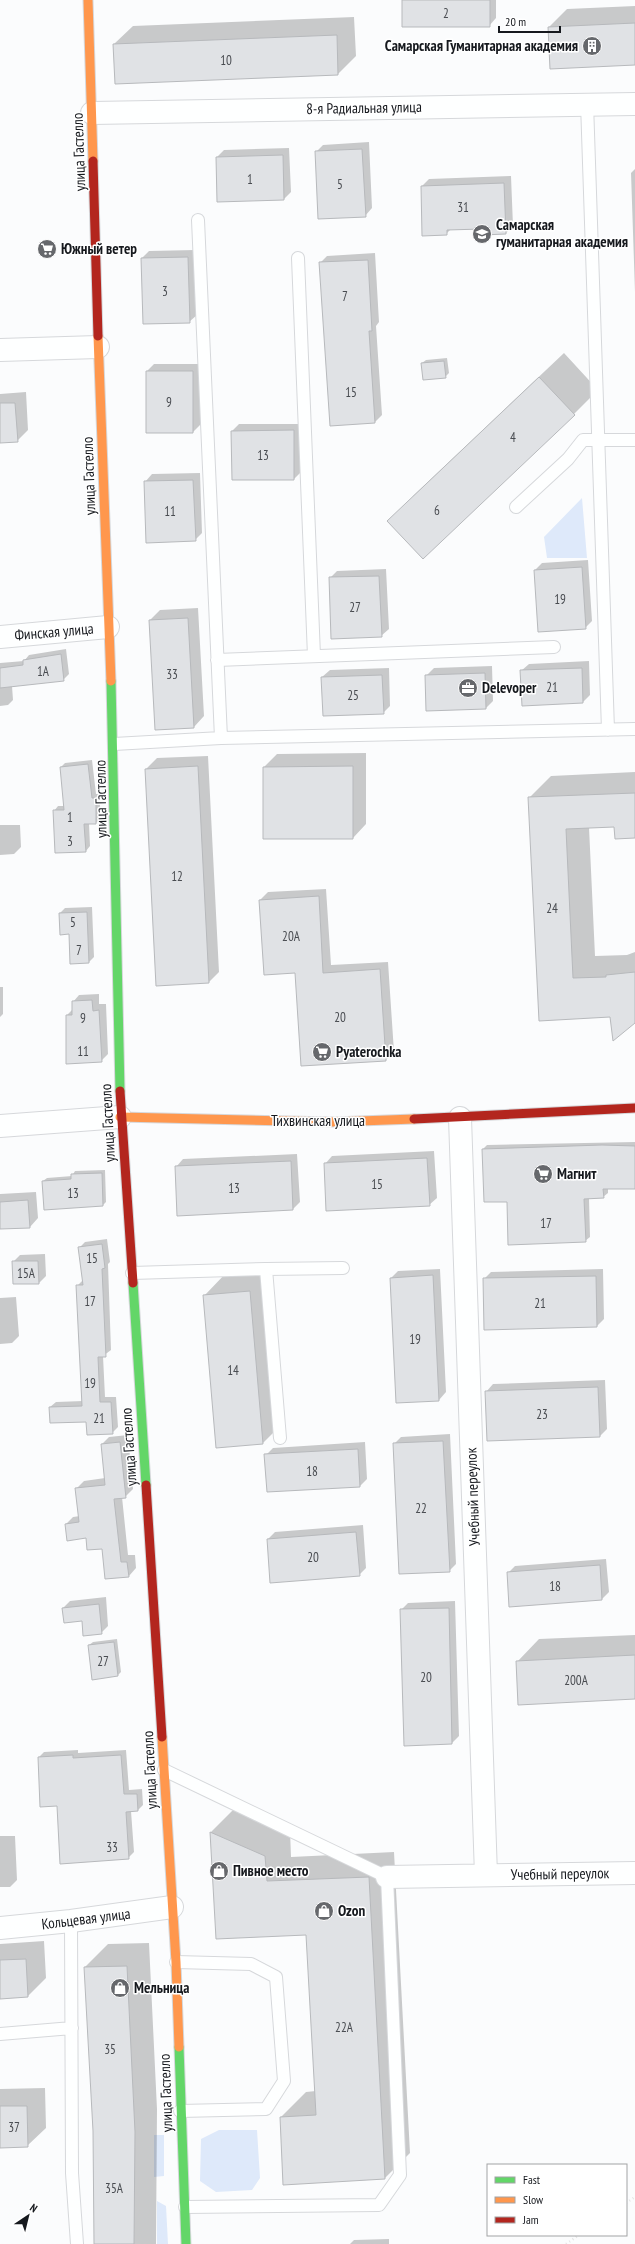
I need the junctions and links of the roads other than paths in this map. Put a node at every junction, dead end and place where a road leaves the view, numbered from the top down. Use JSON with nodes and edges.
{"nodes":[{"id":1,"x":88,"y":0,"type":"edge"},
{"id":2,"x":587,"y":103,"type":"junction"},
{"id":3,"x":635,"y":104,"type":"edge"},
{"id":4,"x":92,"y":113,"type":"junction"},
{"id":5,"x":198,"y":220,"type":"dead end"},
{"id":6,"x":298,"y":258,"type":"dead end"},
{"id":7,"x":98,"y":347,"type":"junction"},
{"id":8,"x":0,"y":350,"type":"edge"},
{"id":9,"x":598,"y":440,"type":"junction"},
{"id":10,"x":635,"y":440,"type":"edge"},
{"id":11,"x":516,"y":507,"type":"dead end"},
{"id":12,"x":108,"y":627,"type":"junction"},
{"id":13,"x":0,"y":637,"type":"edge"},
{"id":14,"x":554,"y":647,"type":"dead end"},
{"id":15,"x":314,"y":656,"type":"junction"},
{"id":16,"x":217,"y":660,"type":"junction"},
{"id":17,"x":635,"y":729,"type":"edge"},
{"id":18,"x":608,"y":730,"type":"junction"},
{"id":19,"x":221,"y":738,"type":"junction"},
{"id":20,"x":114,"y":744,"type":"junction"},
{"id":21,"x":635,"y":1108,"type":"edge"},
{"id":22,"x":120,"y":1117,"type":"junction"},
{"id":23,"x":460,"y":1118,"type":"junction"},
{"id":24,"x":0,"y":1126,"type":"edge"},
{"id":25,"x":343,"y":1268,"type":"dead end"},
{"id":26,"x":266,"y":1269,"type":"junction"},
{"id":27,"x":132,"y":1273,"type":"junction"},
{"id":28,"x":280,"y":1438,"type":"dead end"},
{"id":29,"x":164,"y":1770,"type":"junction"},
{"id":30,"x":635,"y":1873,"type":"edge"},
{"id":31,"x":486,"y":1875,"type":"junction"},
{"id":32,"x":387,"y":1877,"type":"junction"},
{"id":33,"x":172,"y":1907,"type":"junction"},
{"id":34,"x":71,"y":1922,"type":"junction"},
{"id":35,"x":0,"y":1928,"type":"edge"},
{"id":36,"x":176,"y":1962,"type":"junction"},
{"id":37,"x":72,"y":2028,"type":"junction"},
{"id":38,"x":0,"y":2034,"type":"edge"},
{"id":39,"x":180,"y":2111,"type":"junction"},
{"id":40,"x":186,"y":2207,"type":"junction"},
{"id":41,"x":77,"y":2244,"type":"edge"},
{"id":42,"x":186,"y":2244,"type":"edge"}],
"edges":[{"from":1,"to":4,"type":"street","name":"улица Гастелло"},
{"from":2,"to":3,"type":"street","name":"8-я Радиальная улица"},
{"from":2,"to":4,"type":"street","name":"8-я Радиальная улица"},
{"from":2,"to":9,"type":"lane"},
{"from":4,"to":7,"type":"street","name":"улица Гастелло"},
{"from":5,"to":16,"type":"lane"},
{"from":6,"to":15,"type":"lane"},
{"from":7,"to":8,"type":"street"},
{"from":7,"to":12,"type":"street","name":"улица Гастелло"},
{"from":9,"to":10,"type":"lane"},
{"from":9,"to":11,"type":"lane"},
{"from":9,"to":18,"type":"lane"},
{"from":12,"to":13,"type":"street","name":"Финская улица"},
{"from":12,"to":20,"type":"street","name":"улица Гастелло"},
{"from":14,"to":15,"type":"lane"},
{"from":15,"to":16,"type":"lane"},
{"from":16,"to":19,"type":"lane"},
{"from":17,"to":18,"type":"lane"},
{"from":18,"to":19,"type":"lane"},
{"from":19,"to":20,"type":"lane"},
{"from":20,"to":22,"type":"street","name":"улица Гастелло"},
{"from":21,"to":23,"type":"street","name":"Тихвинская улица"},
{"from":22,"to":23,"type":"street","name":"Тихвинская улица"},
{"from":22,"to":24,"type":"street","name":"Тихвинская улица"},
{"from":22,"to":27,"type":"street","name":"улица Гастелло"},
{"from":23,"to":31,"type":"street","name":"Учебный переулок"},
{"from":25,"to":26,"type":"lane"},
{"from":26,"to":27,"type":"lane"},
{"from":26,"to":28,"type":"lane"},
{"from":27,"to":29,"type":"street","name":"улица Гастелло"},
{"from":29,"to":32,"type":"lane"},
{"from":29,"to":33,"type":"street","name":"улица Гастелло"},
{"from":30,"to":31,"type":"street","name":"Учебный переулок"},
{"from":31,"to":32,"type":"street","name":"Учебный переулок"},
{"from":32,"to":40,"type":"lane"},
{"from":33,"to":34,"type":"street","name":"Кольцевая улица"},
{"from":33,"to":36,"type":"street","name":"улица Гастелло"},
{"from":34,"to":35,"type":"street","name":"Кольцевая улица"},
{"from":34,"to":37,"type":"lane"},
{"from":36,"to":39,"type":"street","name":"улица Гастелло"},
{"from":36,"to":39,"type":"lane"},
{"from":37,"to":38,"type":"lane"},
{"from":37,"to":41,"type":"lane"},
{"from":39,"to":40,"type":"street","name":"улица Гастелло"},
{"from":40,"to":42,"type":"street","name":"улица Гастелло"}]}
